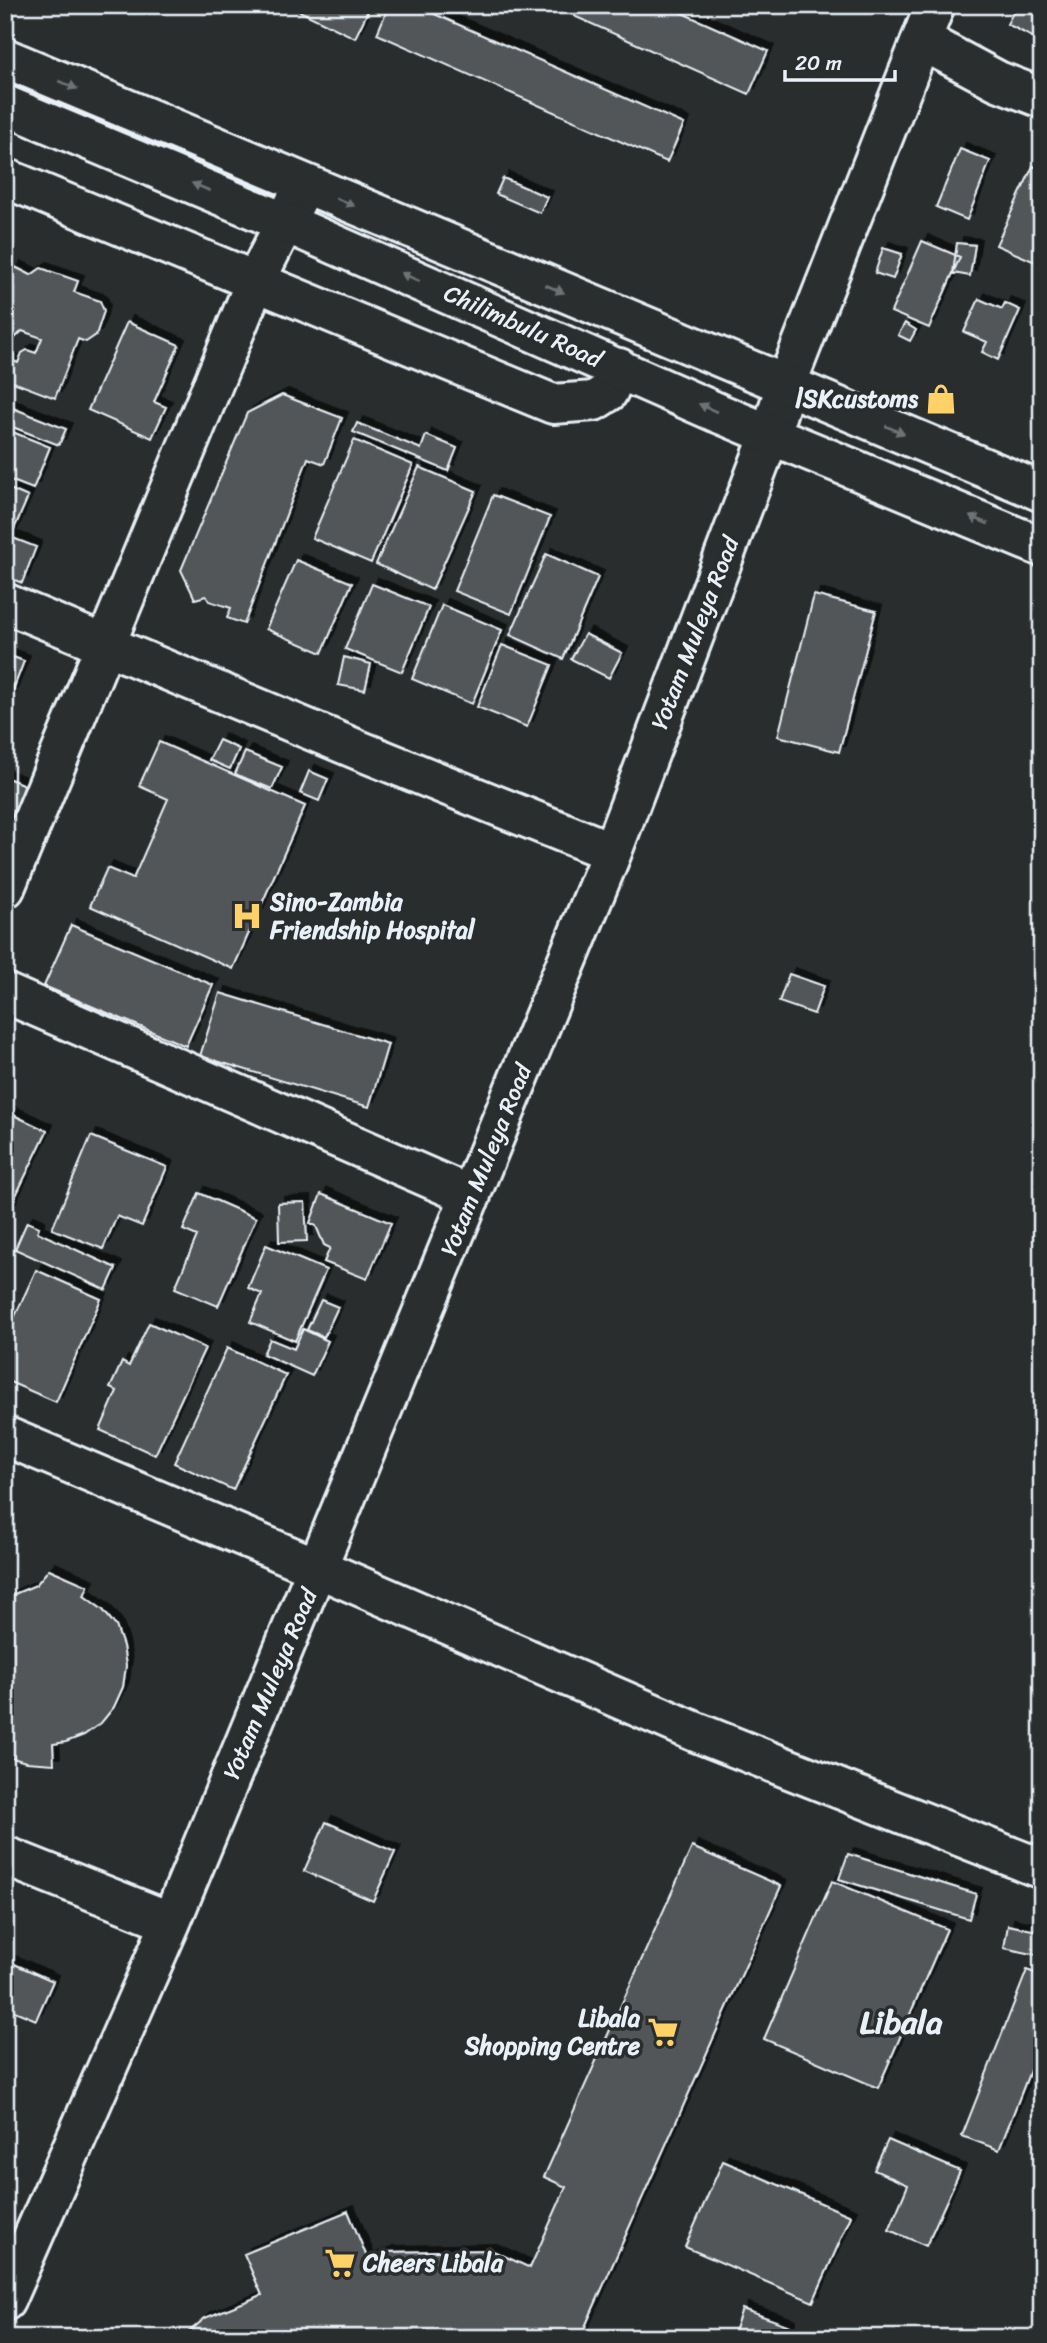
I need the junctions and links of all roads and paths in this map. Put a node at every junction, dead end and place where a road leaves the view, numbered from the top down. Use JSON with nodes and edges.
{"nodes":[{"id":1,"x":935,"y":5,"type":"edge"},
{"id":2,"x":921,"y":40,"type":"junction"},
{"id":3,"x":5,"y":58,"type":"edge"},
{"id":4,"x":1042,"y":98,"type":"edge"},
{"id":5,"x":5,"y":105,"type":"edge"},
{"id":6,"x":5,"y":178,"type":"edge"},
{"id":7,"x":304,"y":185,"type":"junction"},
{"id":8,"x":286,"y":223,"type":"junction"},
{"id":9,"x":256,"y":280,"type":"junction"},
{"id":10,"x":619,"y":368,"type":"junction"},
{"id":11,"x":786,"y":385,"type":"junction"},
{"id":12,"x":771,"y":435,"type":"junction"},
{"id":13,"x":1042,"y":492,"type":"edge"},
{"id":14,"x":1042,"y":547,"type":"edge"},
{"id":15,"x":5,"y":603,"type":"edge"},
{"id":16,"x":106,"y":646,"type":"junction"},
{"id":17,"x":612,"y":852,"type":"junction"},
{"id":18,"x":5,"y":888,"type":"edge"},
{"id":19,"x":5,"y":993,"type":"edge"},
{"id":20,"x":471,"y":1196,"type":"junction"},
{"id":21,"x":5,"y":1436,"type":"edge"},
{"id":22,"x":318,"y":1568,"type":"junction"},
{"id":23,"x":5,"y":1856,"type":"edge"},
{"id":24,"x":1042,"y":1870,"type":"edge"},
{"id":25,"x":171,"y":1922,"type":"junction"},
{"id":26,"x":5,"y":2301,"type":"edge"}],
"edges":[{"from":1,"to":2,"type":"street","name":"Yotam Muleya Road"},
{"from":2,"to":4,"type":"street"},
{"from":2,"to":11,"type":"street","name":"Yotam Muleya Road"},
{"from":3,"to":7,"type":"street","name":"Chilimbulu Road","one_way":true},
{"from":8,"to":5,"type":"street","name":"Chilimbulu Road","one_way":true},
{"from":6,"to":9,"type":"street"},
{"from":7,"to":8,"type":"street"},
{"from":7,"to":11,"type":"street","name":"Chilimbulu Road","one_way":true},
{"from":8,"to":9,"type":"street"},
{"from":10,"to":8,"type":"street","name":"Chilimbulu Road","one_way":true},
{"from":9,"to":10,"type":"street"},
{"from":9,"to":16,"type":"street"},
{"from":12,"to":10,"type":"street","name":"Chilimbulu Road","one_way":true},
{"from":11,"to":12,"type":"street","name":"Yotam Muleya Road"},
{"from":11,"to":13,"type":"street","name":"Chilimbulu Road","one_way":true},
{"from":14,"to":12,"type":"street","name":"Chilimbulu Road","one_way":true},
{"from":12,"to":17,"type":"street","name":"Yotam Muleya Road"},
{"from":15,"to":16,"type":"street"},
{"from":16,"to":17,"type":"street"},
{"from":16,"to":18,"type":"street"},
{"from":17,"to":20,"type":"street","name":"Yotam Muleya Road"},
{"from":19,"to":20,"type":"street"},
{"from":20,"to":22,"type":"street","name":"Yotam Muleya Road"},
{"from":21,"to":22,"type":"street"},
{"from":22,"to":24,"type":"street"},
{"from":22,"to":25,"type":"street","name":"Yotam Muleya Road"},
{"from":23,"to":25,"type":"street"},
{"from":25,"to":26,"type":"street","name":"Yotam Muleya Road"}]}
